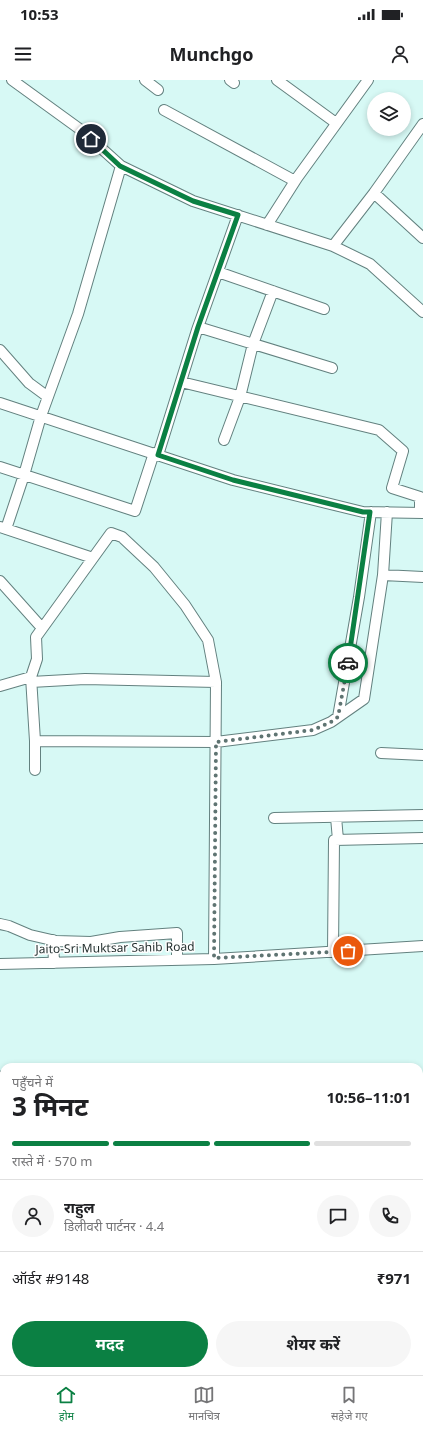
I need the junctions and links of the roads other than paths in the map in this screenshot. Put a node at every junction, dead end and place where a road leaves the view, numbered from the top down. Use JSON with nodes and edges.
{"nodes":[{"id":1,"x":12,"y":80,"type":"edge"},
{"id":2,"x":145,"y":80,"type":"edge"},
{"id":3,"x":277,"y":80,"type":"edge"},
{"id":4,"x":368,"y":80,"type":"edge"},
{"id":5,"x":158,"y":90,"type":"dead end"},
{"id":6,"x":164,"y":110,"type":"dead end"},
{"id":7,"x":336,"y":123,"type":"junction"},
{"id":8,"x":423,"y":124,"type":"edge"},
{"id":9,"x":120,"y":166,"type":"junction"},
{"id":10,"x":295,"y":181,"type":"junction"},
{"id":11,"x":374,"y":193,"type":"junction"},
{"id":12,"x":238,"y":215,"type":"junction"},
{"id":13,"x":267,"y":225,"type":"junction"},
{"id":14,"x":423,"y":238,"type":"edge"},
{"id":15,"x":333,"y":246,"type":"junction"},
{"id":16,"x":218,"y":272,"type":"junction"},
{"id":17,"x":273,"y":291,"type":"junction"},
{"id":18,"x":324,"y":309,"type":"dead end"},
{"id":19,"x":423,"y":312,"type":"edge"},
{"id":20,"x":198,"y":327,"type":"junction"},
{"id":21,"x":253,"y":344,"type":"junction"},
{"id":22,"x":0,"y":350,"type":"edge"},
{"id":23,"x":332,"y":368,"type":"dead end"},
{"id":24,"x":181,"y":382,"type":"junction"},
{"id":25,"x":48,"y":397,"type":"junction"},
{"id":26,"x":240,"y":397,"type":"junction"},
{"id":27,"x":0,"y":403,"type":"edge"},
{"id":28,"x":41,"y":416,"type":"junction"},
{"id":29,"x":224,"y":440,"type":"dead end"},
{"id":30,"x":156,"y":454,"type":"junction"},
{"id":31,"x":0,"y":466,"type":"edge"},
{"id":32,"x":24,"y":474,"type":"junction"},
{"id":33,"x":370,"y":512,"type":"junction"},
{"id":34,"x":387,"y":512,"type":"junction"},
{"id":35,"x":422,"y":513,"type":"edge"},
{"id":36,"x":3,"y":528,"type":"edge"},
{"id":37,"x":93,"y":558,"type":"junction"},
{"id":38,"x":383,"y":575,"type":"junction"},
{"id":39,"x":423,"y":577,"type":"edge"},
{"id":40,"x":0,"y":581,"type":"edge"},
{"id":41,"x":42,"y":628,"type":"junction"},
{"id":42,"x":31,"y":680,"type":"junction"},
{"id":43,"x":216,"y":682,"type":"junction"},
{"id":44,"x":0,"y":686,"type":"edge"},
{"id":45,"x":338,"y":717,"type":"junction"},
{"id":46,"x":35,"y":741,"type":"junction"},
{"id":47,"x":216,"y":742,"type":"junction"},
{"id":48,"x":381,"y":753,"type":"dead end"},
{"id":49,"x":423,"y":755,"type":"edge"},
{"id":50,"x":35,"y":770,"type":"dead end"},
{"id":51,"x":423,"y":815,"type":"edge"},
{"id":52,"x":336,"y":817,"type":"junction"},
{"id":53,"x":274,"y":818,"type":"dead end"},
{"id":54,"x":423,"y":838,"type":"edge"},
{"id":55,"x":338,"y":840,"type":"junction"},
{"id":56,"x":0,"y":924,"type":"edge"},
{"id":57,"x":53,"y":940,"type":"junction"},
{"id":58,"x":423,"y":946,"type":"edge"},
{"id":59,"x":333,"y":952,"type":"junction"},
{"id":60,"x":214,"y":958,"type":"junction"},
{"id":61,"x":177,"y":960,"type":"junction"},
{"id":62,"x":54,"y":963,"type":"junction"},
{"id":63,"x":0,"y":964,"type":"edge"}],
"edges":[{"from":1,"to":9,"type":"street"},
{"from":2,"to":5,"type":"street"},
{"from":3,"to":7,"type":"street"},
{"from":4,"to":7,"type":"street"},
{"from":6,"to":10,"type":"street"},
{"from":7,"to":10,"type":"street"},
{"from":8,"to":11,"type":"street"},
{"from":9,"to":12,"type":"street"},
{"from":9,"to":25,"type":"street"},
{"from":10,"to":13,"type":"street"},
{"from":11,"to":14,"type":"street"},
{"from":11,"to":15,"type":"street"},
{"from":12,"to":13,"type":"street"},
{"from":12,"to":16,"type":"street"},
{"from":13,"to":15,"type":"street"},
{"from":15,"to":19,"type":"street"},
{"from":16,"to":17,"type":"street"},
{"from":16,"to":20,"type":"street"},
{"from":17,"to":18,"type":"street"},
{"from":17,"to":21,"type":"street"},
{"from":20,"to":21,"type":"street"},
{"from":20,"to":24,"type":"street"},
{"from":21,"to":23,"type":"street"},
{"from":21,"to":26,"type":"street"},
{"from":22,"to":25,"type":"street"},
{"from":24,"to":26,"type":"street"},
{"from":24,"to":30,"type":"street"},
{"from":25,"to":28,"type":"street"},
{"from":26,"to":29,"type":"street"},
{"from":26,"to":35,"type":"street"},
{"from":27,"to":28,"type":"street"},
{"from":28,"to":30,"type":"street"},
{"from":28,"to":32,"type":"street"},
{"from":30,"to":32,"type":"street"},
{"from":30,"to":33,"type":"street"},
{"from":31,"to":32,"type":"street"},
{"from":32,"to":36,"type":"street"},
{"from":33,"to":34,"type":"street"},
{"from":33,"to":45,"type":"street"},
{"from":34,"to":35,"type":"street"},
{"from":34,"to":38,"type":"street"},
{"from":36,"to":37,"type":"street"},
{"from":37,"to":41,"type":"street"},
{"from":37,"to":43,"type":"street"},
{"from":38,"to":39,"type":"street"},
{"from":38,"to":45,"type":"street"},
{"from":40,"to":41,"type":"street"},
{"from":41,"to":42,"type":"street"},
{"from":42,"to":43,"type":"street"},
{"from":42,"to":44,"type":"street"},
{"from":42,"to":46,"type":"street"},
{"from":43,"to":47,"type":"street"},
{"from":45,"to":47,"type":"street"},
{"from":46,"to":47,"type":"street"},
{"from":46,"to":50,"type":"street"},
{"from":47,"to":60,"type":"street"},
{"from":48,"to":49,"type":"street"},
{"from":51,"to":52,"type":"street"},
{"from":52,"to":53,"type":"street"},
{"from":52,"to":55,"type":"street"},
{"from":54,"to":55,"type":"street"},
{"from":55,"to":59,"type":"street"},
{"from":56,"to":57,"type":"street"},
{"from":57,"to":61,"type":"street"},
{"from":57,"to":62,"type":"street"},
{"from":58,"to":59,"type":"street","name":"Jaito-Sri Muktsar Sahib Road"},
{"from":59,"to":60,"type":"street","name":"Jaito-Sri Muktsar Sahib Road"},
{"from":60,"to":61,"type":"street","name":"Jaito-Sri Muktsar Sahib Road"},
{"from":61,"to":62,"type":"street","name":"Jaito-Sri Muktsar Sahib Road"},
{"from":62,"to":63,"type":"street","name":"Jaito-Sri Muktsar Sahib Road"}]}
